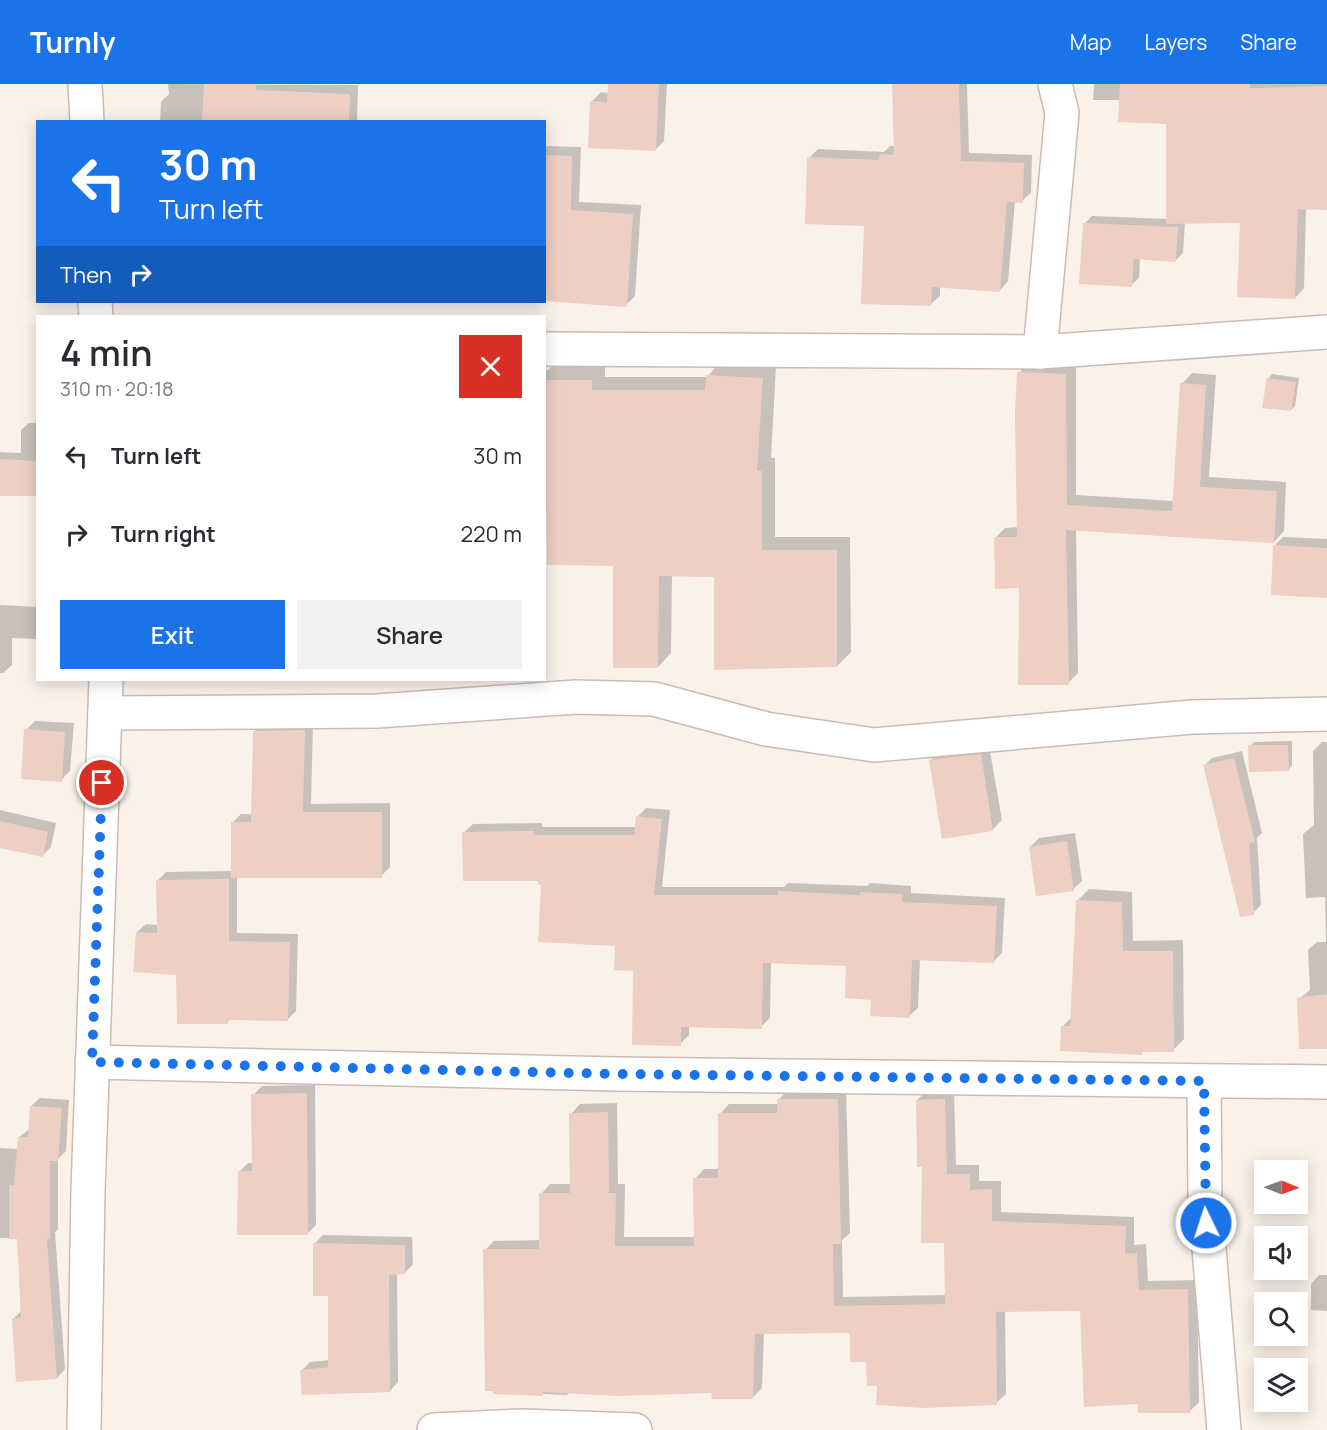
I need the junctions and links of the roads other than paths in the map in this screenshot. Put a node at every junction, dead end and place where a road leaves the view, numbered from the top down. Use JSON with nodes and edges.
{"nodes":[{"id":1,"x":85,"y":84,"type":"edge"},
{"id":2,"x":1055,"y":84,"type":"edge"},
{"id":3,"x":87,"y":120,"type":"edge"},
{"id":4,"x":1327,"y":332,"type":"edge"},
{"id":5,"x":546,"y":349,"type":"edge"},
{"id":6,"x":1040,"y":352,"type":"junction"},
{"id":7,"x":106,"y":681,"type":"edge"},
{"id":8,"x":105,"y":713,"type":"junction"},
{"id":9,"x":1327,"y":714,"type":"edge"},
{"id":10,"x":92,"y":1062,"type":"junction"},
{"id":11,"x":1204,"y":1081,"type":"junction"},
{"id":12,"x":1327,"y":1082,"type":"edge"},
{"id":13,"x":84,"y":1430,"type":"edge"},
{"id":14,"x":434,"y":1430,"type":"edge"},
{"id":15,"x":635,"y":1430,"type":"edge"},
{"id":16,"x":1224,"y":1430,"type":"edge"}],
"edges":[{"from":1,"to":3,"type":"street"},
{"from":2,"to":6,"type":"street"},
{"from":4,"to":6,"type":"street"},
{"from":5,"to":6,"type":"street"},
{"from":7,"to":8,"type":"street"},
{"from":8,"to":9,"type":"street"},
{"from":8,"to":10,"type":"street"},
{"from":10,"to":11,"type":"street"},
{"from":10,"to":13,"type":"street"},
{"from":11,"to":12,"type":"street"},
{"from":11,"to":16,"type":"street"},
{"from":14,"to":15,"type":"street"}]}
